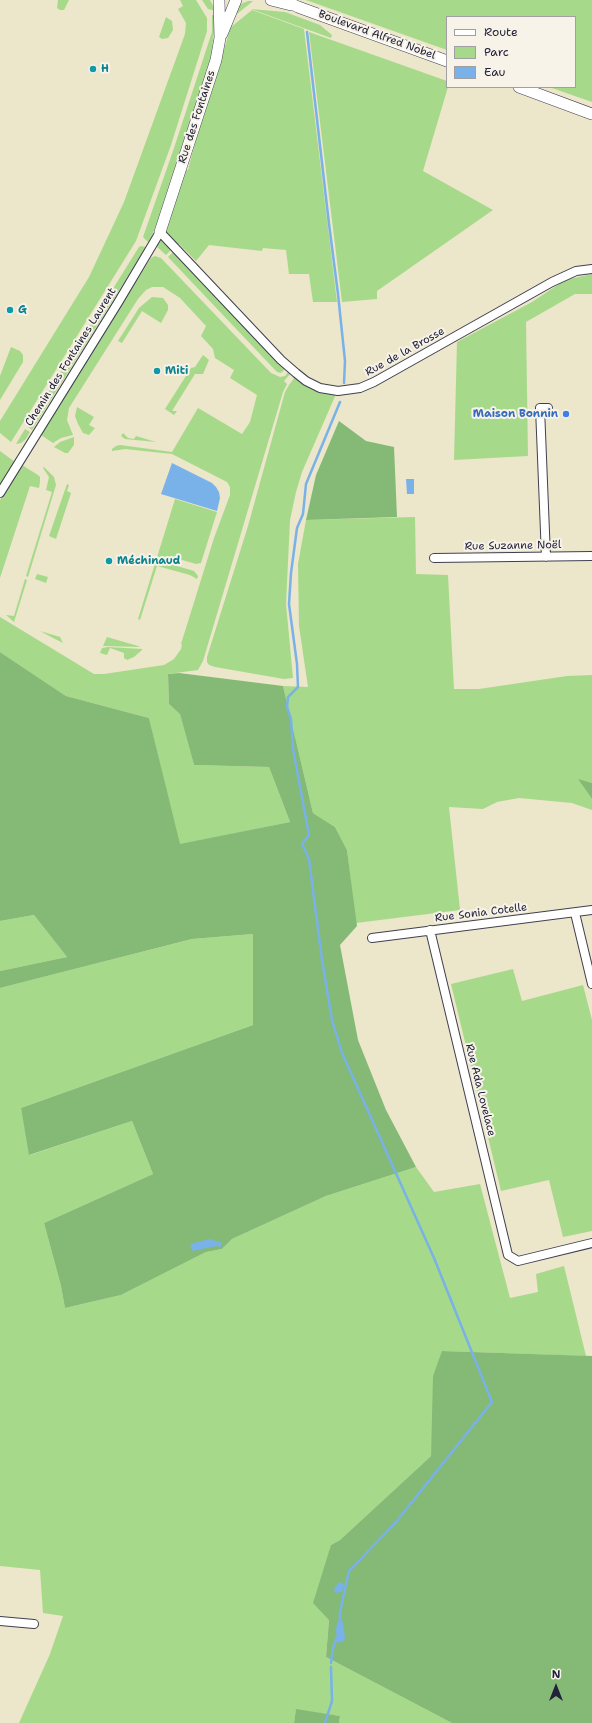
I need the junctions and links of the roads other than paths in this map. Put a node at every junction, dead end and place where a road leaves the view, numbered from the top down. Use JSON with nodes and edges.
{"nodes":[{"id":1,"x":219,"y":0,"type":"edge"},
{"id":2,"x":227,"y":0,"type":"edge"},
{"id":3,"x":235,"y":0,"type":"edge"},
{"id":4,"x":271,"y":0,"type":"edge"},
{"id":5,"x":284,"y":0,"type":"edge"},
{"id":6,"x":298,"y":7,"type":"junction"},
{"id":7,"x":220,"y":38,"type":"junction"},
{"id":8,"x":446,"y":61,"type":"edge"},
{"id":9,"x":521,"y":88,"type":"edge"},
{"id":10,"x":592,"y":114,"type":"edge"},
{"id":11,"x":160,"y":232,"type":"junction"},
{"id":12,"x":591,"y":268,"type":"edge"},
{"id":13,"x":548,"y":408,"type":"dead end"},
{"id":14,"x":0,"y":493,"type":"edge"},
{"id":15,"x":592,"y":556,"type":"edge"},
{"id":16,"x":546,"y":557,"type":"junction"},
{"id":17,"x":434,"y":558,"type":"dead end"},
{"id":18,"x":592,"y":910,"type":"edge"},
{"id":19,"x":575,"y":913,"type":"junction"},
{"id":20,"x":430,"y":930,"type":"junction"},
{"id":21,"x":372,"y":938,"type":"dead end"},
{"id":22,"x":592,"y":984,"type":"edge"},
{"id":23,"x":592,"y":1243,"type":"edge"},
{"id":24,"x":0,"y":1621,"type":"edge"},
{"id":25,"x":34,"y":1624,"type":"dead end"}],
"edges":[{"from":1,"to":7,"type":"main road","name":"Rue des Fontaines"},
{"from":2,"to":3,"type":"main road"},
{"from":3,"to":7,"type":"main road"},
{"from":4,"to":6,"type":"main road"},
{"from":5,"to":6,"type":"main road","name":"Boulevard Alfred Nobel"},
{"from":6,"to":8,"type":"main road","name":"Boulevard Alfred Nobel"},
{"from":7,"to":11,"type":"main road","name":"Rue des Fontaines"},
{"from":9,"to":10,"type":"main road"},
{"from":11,"to":12,"type":"street","name":"Rue de la Brosse"},
{"from":11,"to":14,"type":"street","name":"Chemin des Fontaines Laurent"},
{"from":13,"to":16,"type":"street"},
{"from":15,"to":16,"type":"street","name":"Rue Suzanne Noël"},
{"from":16,"to":17,"type":"street","name":"Rue Suzanne Noël"},
{"from":18,"to":19,"type":"street","name":"Rue Sonia Cotelle"},
{"from":19,"to":20,"type":"street","name":"Rue Sonia Cotelle"},
{"from":19,"to":22,"type":"street"},
{"from":20,"to":21,"type":"street","name":"Rue Sonia Cotelle"},
{"from":20,"to":23,"type":"street","name":"Rue Ada Lovelace"},
{"from":24,"to":25,"type":"street"}]}
